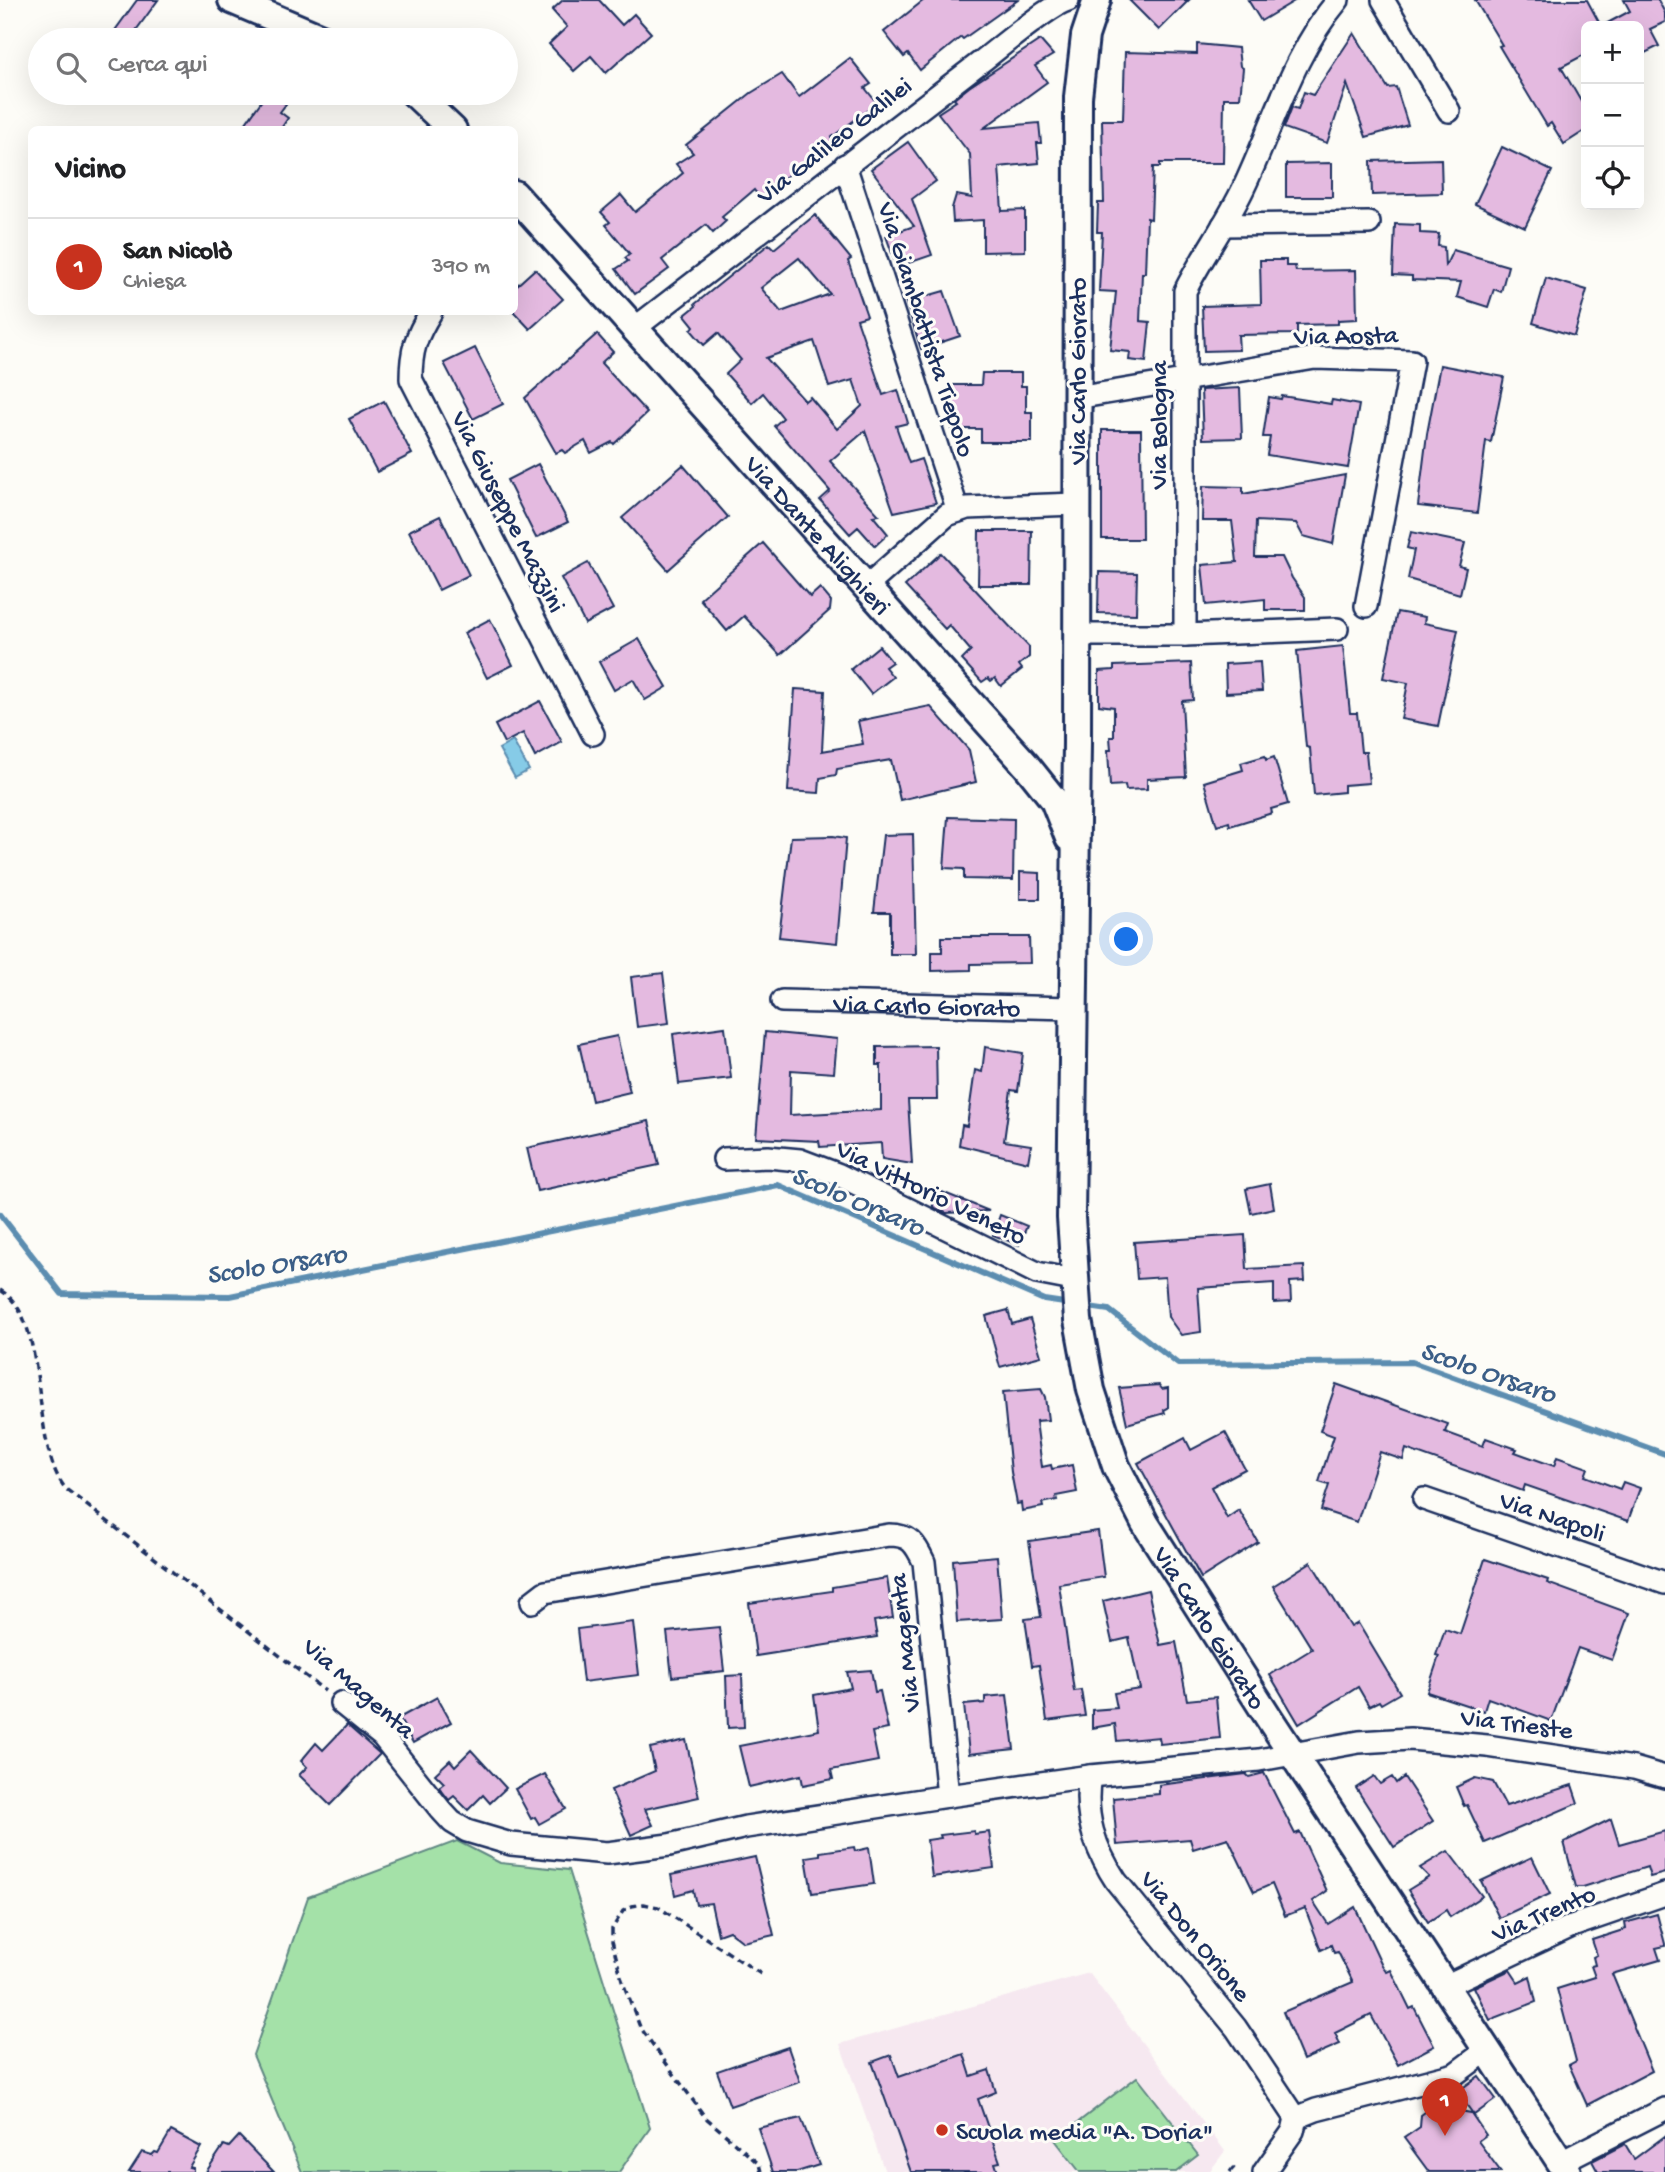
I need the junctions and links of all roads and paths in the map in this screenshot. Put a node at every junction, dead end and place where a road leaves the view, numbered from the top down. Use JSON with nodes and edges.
{"nodes":[{"id":1,"x":232,"y":0,"type":"edge"},
{"id":2,"x":1068,"y":0,"type":"edge"},
{"id":3,"x":1097,"y":0,"type":"edge"},
{"id":4,"x":1338,"y":0,"type":"edge"},
{"id":5,"x":1384,"y":0,"type":"edge"},
{"id":6,"x":298,"y":28,"type":"edge"},
{"id":7,"x":427,"y":105,"type":"edge"},
{"id":8,"x":1449,"y":111,"type":"dead end"},
{"id":9,"x":449,"y":126,"type":"edge"},
{"id":10,"x":845,"y":165,"type":"junction"},
{"id":11,"x":518,"y":198,"type":"edge"},
{"id":12,"x":1369,"y":223,"type":"dead end"},
{"id":13,"x":1223,"y":225,"type":"junction"},
{"id":14,"x":429,"y":315,"type":"edge"},
{"id":15,"x":635,"y":328,"type":"junction"},
{"id":16,"x":1185,"y":381,"type":"junction"},
{"id":17,"x":1076,"y":398,"type":"junction"},
{"id":18,"x":1076,"y":504,"type":"junction"},
{"id":19,"x":958,"y":511,"type":"junction"},
{"id":20,"x":867,"y":586,"type":"junction"},
{"id":21,"x":1366,"y":606,"type":"dead end"},
{"id":22,"x":1337,"y":629,"type":"dead end"},
{"id":23,"x":1077,"y":635,"type":"junction"},
{"id":24,"x":1185,"y":635,"type":"junction"},
{"id":25,"x":593,"y":734,"type":"dead end"},
{"id":26,"x":1077,"y":743,"type":"junction"},
{"id":27,"x":1026,"y":765,"type":"junction"},
{"id":28,"x":1054,"y":800,"type":"junction"},
{"id":29,"x":1074,"y":867,"type":"junction"},
{"id":30,"x":782,"y":1001,"type":"dead end"},
{"id":31,"x":1072,"y":1008,"type":"junction"},
{"id":32,"x":724,"y":1159,"type":"dead end"},
{"id":33,"x":1074,"y":1285,"type":"junction"},
{"id":34,"x":0,"y":1290,"type":"edge"},
{"id":35,"x":1424,"y":1499,"type":"dead end"},
{"id":36,"x":1665,"y":1583,"type":"edge"},
{"id":37,"x":532,"y":1602,"type":"dead end"},
{"id":38,"x":341,"y":1703,"type":"joint"},
{"id":39,"x":1299,"y":1763,"type":"junction"},
{"id":40,"x":1090,"y":1776,"type":"junction"},
{"id":41,"x":1665,"y":1777,"type":"edge"},
{"id":42,"x":948,"y":1796,"type":"junction"},
{"id":43,"x":1665,"y":1894,"type":"edge"},
{"id":44,"x":761,"y":1974,"type":"dead end"},
{"id":45,"x":1445,"y":1986,"type":"junction"},
{"id":46,"x":1488,"y":2050,"type":"junction"},
{"id":47,"x":1665,"y":2109,"type":"edge"},
{"id":48,"x":1296,"y":2118,"type":"junction"},
{"id":49,"x":1564,"y":2167,"type":"edge"},
{"id":50,"x":761,"y":2172,"type":"edge"},
{"id":51,"x":1230,"y":2172,"type":"edge"},
{"id":52,"x":1238,"y":2172,"type":"edge"},
{"id":53,"x":1264,"y":2172,"type":"edge"}],
"edges":[{"from":1,"to":6,"type":"street"},
{"from":2,"to":10,"type":"street","name":"Via Galileo Galilei"},
{"from":3,"to":17,"type":"street","name":"Via Carlo Giorato"},
{"from":4,"to":13,"type":"street","name":"Via Bologna"},
{"from":5,"to":8,"type":"street"},
{"from":7,"to":9,"type":"street"},
{"from":10,"to":15,"type":"street","name":"Via Galileo Galilei"},
{"from":10,"to":19,"type":"street","name":"Via Giambattista Tiepolo"},
{"from":11,"to":15,"type":"street","name":"Via Dante Alighieri"},
{"from":12,"to":13,"type":"street"},
{"from":13,"to":16,"type":"street","name":"Via Bologna"},
{"from":14,"to":25,"type":"street","name":"Via Giuseppe Mazzini"},
{"from":15,"to":20,"type":"street","name":"Via Dante Alighieri"},
{"from":16,"to":17,"type":"street","name":"Via Aosta"},
{"from":16,"to":21,"type":"street","name":"Via Aosta"},
{"from":16,"to":24,"type":"street","name":"Via Bologna"},
{"from":17,"to":18,"type":"street","name":"Via Carlo Giorato"},
{"from":18,"to":19,"type":"street"},
{"from":18,"to":23,"type":"street","name":"Via Carlo Giorato"},
{"from":19,"to":20,"type":"street"},
{"from":20,"to":27,"type":"street","name":"Via Dante Alighieri"},
{"from":22,"to":24,"type":"street"},
{"from":23,"to":24,"type":"street"},
{"from":23,"to":26,"type":"street","name":"Via Carlo Giorato"},
{"from":26,"to":27,"type":"street"},
{"from":26,"to":28,"type":"street","name":"Via Carlo Giorato"},
{"from":26,"to":29,"type":"street","name":"Via Carlo Giorato"},
{"from":27,"to":28,"type":"street","name":"Via Dante Alighieri"},
{"from":28,"to":29,"type":"street","name":"Via Dante Alighieri"},
{"from":29,"to":31,"type":"street","name":"Via Carlo Giorato"},
{"from":30,"to":31,"type":"street","name":"Via Carlo Giorato"},
{"from":31,"to":33,"type":"street","name":"Via Carlo Giorato"},
{"from":32,"to":33,"type":"street","name":"Via Vittorio Veneto"},
{"from":33,"to":39,"type":"street","name":"Via Carlo Giorato"},
{"from":34,"to":38,"type":"path","name":"Via Magenta"},
{"from":35,"to":36,"type":"street","name":"Via Napoli"},
{"from":37,"to":42,"type":"street","name":"Via Magenta"},
{"from":38,"to":42,"type":"street","name":"Via Magenta"},
{"from":39,"to":40,"type":"street","name":"Via Magenta"},
{"from":39,"to":41,"type":"street","name":"Via Trieste"},
{"from":39,"to":45,"type":"street","name":"Via Carlo Giorato"},
{"from":40,"to":42,"type":"street","name":"Via Magenta"},
{"from":40,"to":48,"type":"street","name":"Via Don Orione"},
{"from":43,"to":45,"type":"street","name":"Via Trento"},
{"from":44,"to":50,"type":"path"},
{"from":45,"to":46,"type":"street","name":"Via Carlo Giorato"},
{"from":46,"to":48,"type":"street"},
{"from":46,"to":49,"type":"street","name":"Via Carlo Giorato"},
{"from":47,"to":49,"type":"street"},
{"from":48,"to":53,"type":"street"},
{"from":51,"to":52,"type":"path"}]}
